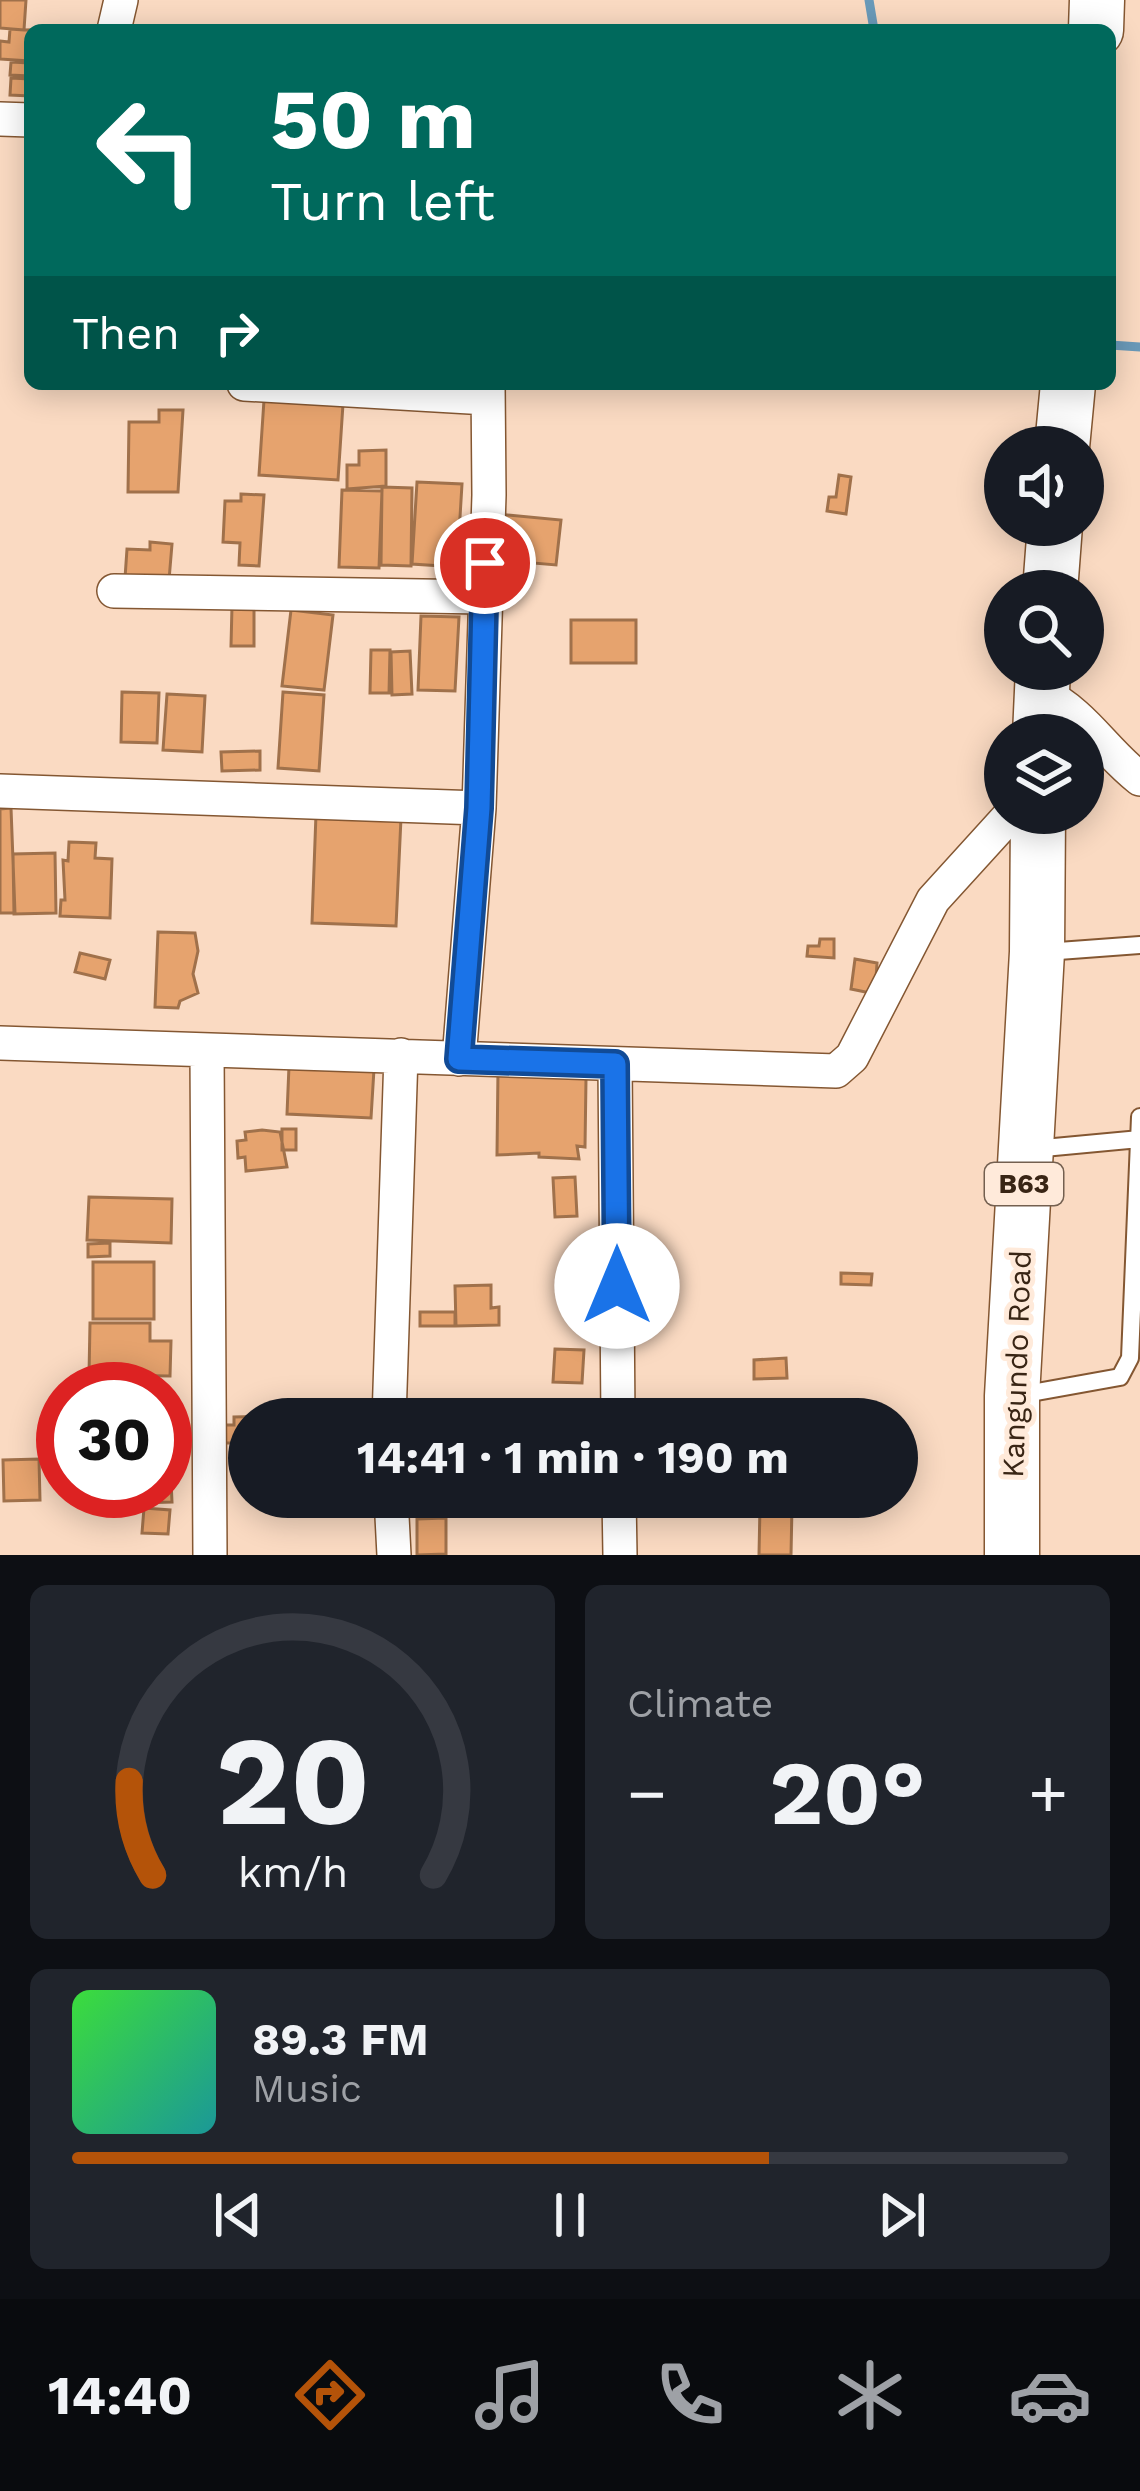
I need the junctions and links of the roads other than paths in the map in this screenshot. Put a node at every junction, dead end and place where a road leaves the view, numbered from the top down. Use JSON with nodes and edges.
{"nodes":[{"id":1,"x":453,"y":390,"type":"edge"},
{"id":2,"x":1067,"y":390,"type":"edge"},
{"id":3,"x":488,"y":391,"type":"edge"},
{"id":4,"x":1064,"y":426,"type":"edge"},
{"id":5,"x":114,"y":591,"type":"dead end"},
{"id":6,"x":483,"y":597,"type":"junction"},
{"id":7,"x":1042,"y":699,"type":"edge"},
{"id":8,"x":1140,"y":779,"type":"edge"},
{"id":9,"x":0,"y":791,"type":"edge"},
{"id":10,"x":479,"y":808,"type":"junction"},
{"id":11,"x":993,"y":834,"type":"edge"},
{"id":12,"x":1038,"y":834,"type":"edge"},
{"id":13,"x":1140,"y":945,"type":"edge"},
{"id":14,"x":1037,"y":952,"type":"junction"},
{"id":15,"x":0,"y":1043,"type":"edge"},
{"id":16,"x":207,"y":1051,"type":"junction"},
{"id":17,"x":401,"y":1054,"type":"junction"},
{"id":18,"x":459,"y":1059,"type":"junction"},
{"id":19,"x":615,"y":1064,"type":"junction"},
{"id":20,"x":1140,"y":1117,"type":"edge"},
{"id":21,"x":1140,"y":1139,"type":"edge"},
{"id":22,"x":1026,"y":1150,"type":"junction"},
{"id":23,"x":1012,"y":1396,"type":"junction"},
{"id":24,"x":390,"y":1398,"type":"edge"},
{"id":25,"x":618,"y":1398,"type":"edge"},
{"id":26,"x":393,"y":1518,"type":"edge"},
{"id":27,"x":619,"y":1518,"type":"edge"},
{"id":28,"x":210,"y":1555,"type":"edge"},
{"id":29,"x":394,"y":1555,"type":"edge"},
{"id":30,"x":620,"y":1555,"type":"edge"},
{"id":31,"x":1012,"y":1555,"type":"edge"}],
"edges":[{"from":1,"to":3,"type":"street"},
{"from":2,"to":4,"type":"highway"},
{"from":3,"to":6,"type":"street"},
{"from":5,"to":6,"type":"street"},
{"from":6,"to":10,"type":"street"},
{"from":7,"to":8,"type":"street"},
{"from":9,"to":10,"type":"street"},
{"from":10,"to":18,"type":"street"},
{"from":11,"to":19,"type":"street"},
{"from":12,"to":14,"type":"highway","name":"Kangundo Road","number":"B63"},
{"from":13,"to":14,"type":"lane"},
{"from":14,"to":22,"type":"highway","name":"Kangundo Road","number":"B63"},
{"from":15,"to":16,"type":"street"},
{"from":16,"to":17,"type":"street"},
{"from":16,"to":28,"type":"street"},
{"from":17,"to":18,"type":"street"},
{"from":17,"to":24,"type":"street"},
{"from":18,"to":19,"type":"street"},
{"from":19,"to":25,"type":"street"},
{"from":20,"to":21,"type":"lane"},
{"from":21,"to":22,"type":"lane"},
{"from":21,"to":23,"type":"lane"},
{"from":22,"to":23,"type":"highway","name":"Kangundo Road","number":"B63"},
{"from":23,"to":31,"type":"highway","name":"Kangundo Road","number":"B63"},
{"from":26,"to":29,"type":"street"},
{"from":27,"to":30,"type":"street"}]}
